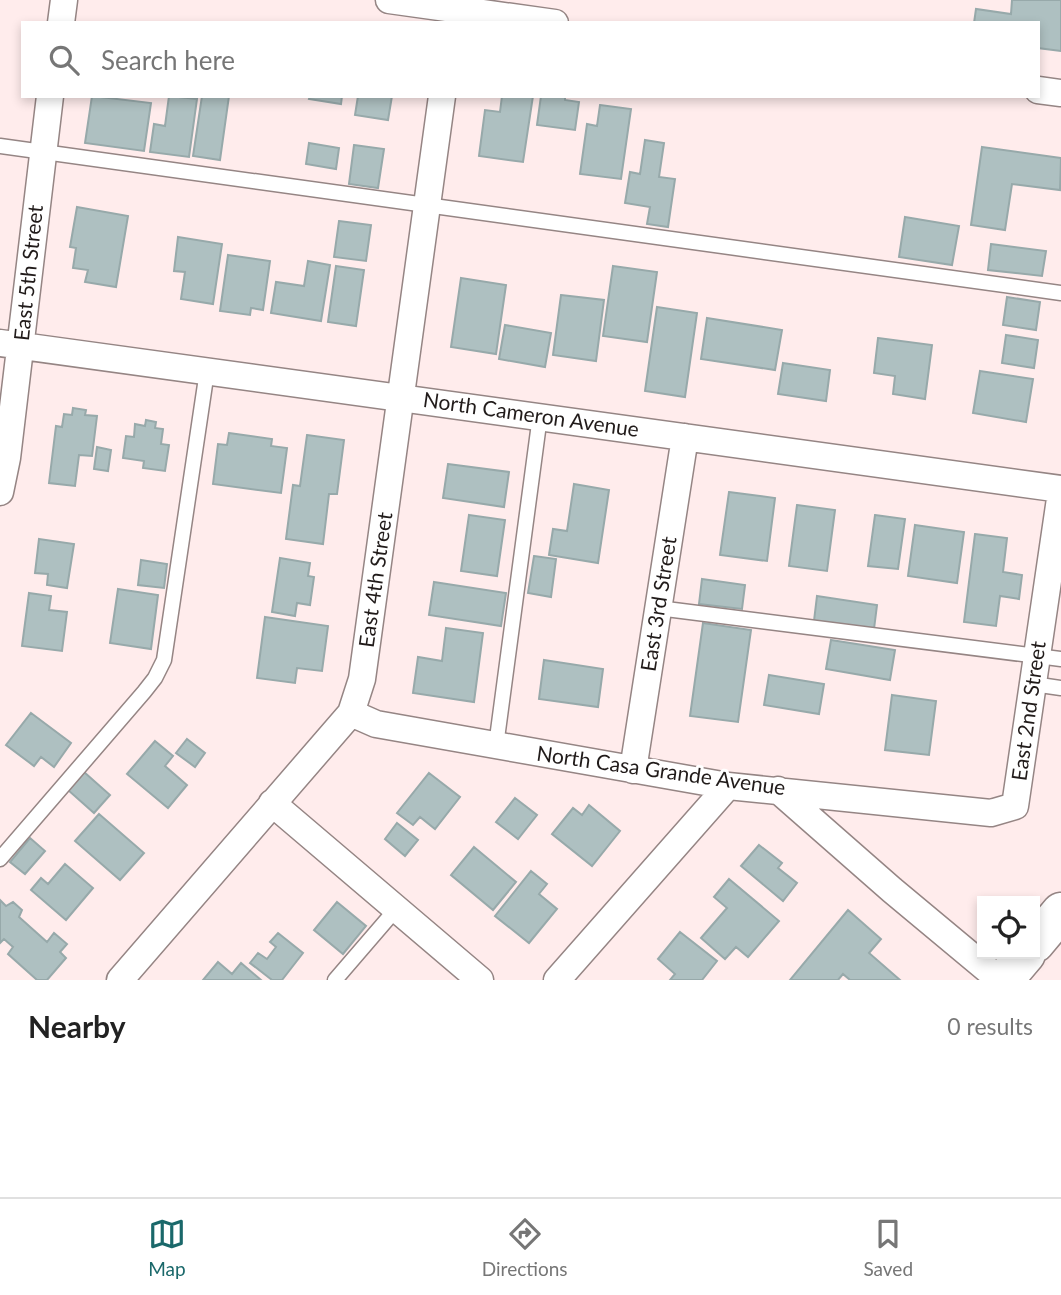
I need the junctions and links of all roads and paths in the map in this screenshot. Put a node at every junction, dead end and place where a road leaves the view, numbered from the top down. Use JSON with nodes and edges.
{"nodes":[{"id":1,"x":64,"y":0,"type":"edge"},
{"id":2,"x":389,"y":0,"type":"edge"},
{"id":3,"x":454,"y":10,"type":"edge"},
{"id":4,"x":61,"y":21,"type":"edge"},
{"id":5,"x":539,"y":21,"type":"edge"},
{"id":6,"x":1040,"y":90,"type":"edge"},
{"id":7,"x":1061,"y":93,"type":"edge"},
{"id":8,"x":50,"y":98,"type":"edge"},
{"id":9,"x":442,"y":98,"type":"edge"},
{"id":10,"x":0,"y":146,"type":"edge"},
{"id":11,"x":43,"y":152,"type":"junction"},
{"id":12,"x":427,"y":205,"type":"junction"},
{"id":13,"x":1061,"y":293,"type":"edge"},
{"id":14,"x":10,"y":344,"type":"edge"},
{"id":15,"x":207,"y":371,"type":"junction"},
{"id":16,"x":401,"y":397,"type":"junction"},
{"id":17,"x":540,"y":416,"type":"junction"},
{"id":18,"x":685,"y":437,"type":"junction"},
{"id":19,"x":1061,"y":491,"type":"edge"},
{"id":20,"x":0,"y":492,"type":"edge"},
{"id":21,"x":658,"y":608,"type":"junction"},
{"id":22,"x":1049,"y":658,"type":"edge"},
{"id":23,"x":1033,"y":684,"type":"junction"},
{"id":24,"x":1061,"y":688,"type":"edge"},
{"id":25,"x":351,"y":713,"type":"junction"},
{"id":26,"x":496,"y":746,"type":"junction"},
{"id":27,"x":633,"y":770,"type":"junction"},
{"id":28,"x":728,"y":786,"type":"junction"},
{"id":29,"x":778,"y":790,"type":"junction"},
{"id":30,"x":272,"y":803,"type":"junction"},
{"id":31,"x":1015,"y":806,"type":"joint"},
{"id":32,"x":0,"y":859,"type":"edge"},
{"id":33,"x":397,"y":908,"type":"junction"},
{"id":34,"x":1061,"y":912,"type":"edge"},
{"id":35,"x":1040,"y":937,"type":"edge"},
{"id":36,"x":1021,"y":959,"type":"edge"},
{"id":37,"x":120,"y":980,"type":"edge"},
{"id":38,"x":335,"y":980,"type":"edge"},
{"id":39,"x":480,"y":980,"type":"edge"},
{"id":40,"x":556,"y":980,"type":"edge"},
{"id":41,"x":1002,"y":980,"type":"edge"}],
"edges":[{"from":1,"to":4,"type":"street"},
{"from":2,"to":3,"type":"street"},
{"from":3,"to":5,"type":"street"},
{"from":6,"to":7,"type":"street"},
{"from":8,"to":11,"type":"street","name":"East 5th Street"},
{"from":9,"to":12,"type":"street","name":"East 4th Street"},
{"from":10,"to":11,"type":"lane"},
{"from":11,"to":12,"type":"lane"},
{"from":11,"to":14,"type":"street","name":"East 5th Street"},
{"from":12,"to":13,"type":"lane"},
{"from":12,"to":16,"type":"street","name":"East 4th Street"},
{"from":14,"to":15,"type":"street","name":"North Cameron Avenue"},
{"from":14,"to":20,"type":"street","name":"East 5th Street"},
{"from":15,"to":16,"type":"street","name":"North Cameron Avenue"},
{"from":15,"to":32,"type":"lane"},
{"from":16,"to":17,"type":"street","name":"North Cameron Avenue"},
{"from":16,"to":25,"type":"street","name":"East 4th Street"},
{"from":17,"to":18,"type":"street","name":"North Cameron Avenue"},
{"from":17,"to":26,"type":"lane"},
{"from":18,"to":19,"type":"street","name":"North Cameron Avenue"},
{"from":18,"to":21,"type":"street","name":"East 3rd Street"},
{"from":19,"to":22,"type":"street","name":"East 2nd Street"},
{"from":21,"to":22,"type":"lane"},
{"from":21,"to":27,"type":"street","name":"East 3rd Street"},
{"from":22,"to":23,"type":"street","name":"East 2nd Street"},
{"from":23,"to":24,"type":"lane"},
{"from":23,"to":31,"type":"street","name":"East 2nd Street"},
{"from":25,"to":26,"type":"street","name":"North Casa Grande Avenue"},
{"from":25,"to":30,"type":"street","name":"East 4th Street"},
{"from":26,"to":27,"type":"street","name":"North Casa Grande Avenue"},
{"from":27,"to":28,"type":"street","name":"North Casa Grande Avenue"},
{"from":28,"to":29,"type":"street","name":"North Casa Grande Avenue"},
{"from":28,"to":40,"type":"street"},
{"from":29,"to":31,"type":"street","name":"North Casa Grande Avenue"},
{"from":29,"to":41,"type":"street"},
{"from":30,"to":33,"type":"street"},
{"from":30,"to":37,"type":"street","name":"East 4th Street"},
{"from":33,"to":38,"type":"lane"},
{"from":33,"to":39,"type":"street"},
{"from":34,"to":35,"type":"main road"},
{"from":36,"to":41,"type":"main road"}]}
